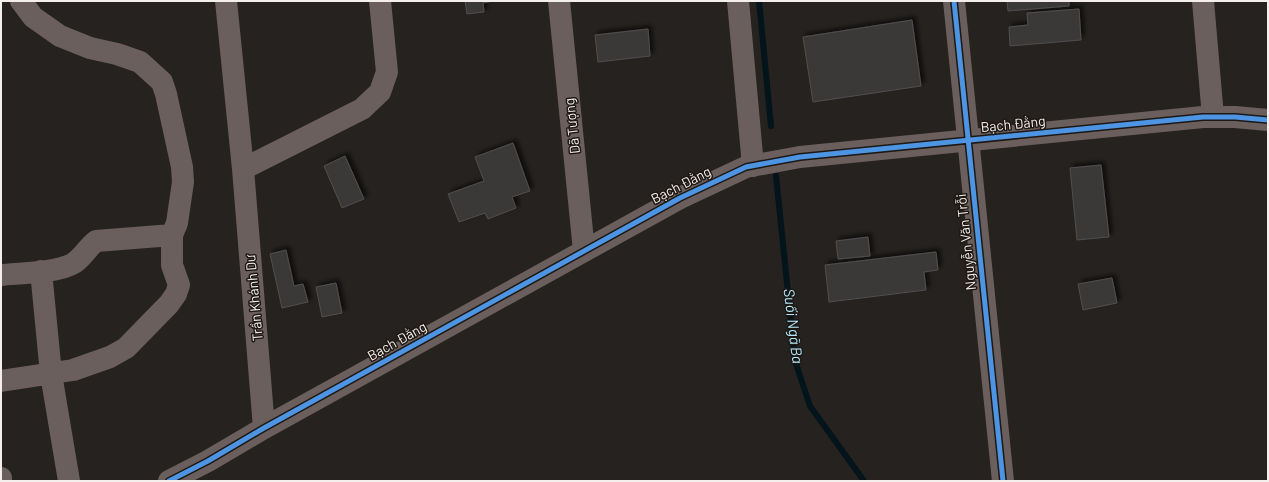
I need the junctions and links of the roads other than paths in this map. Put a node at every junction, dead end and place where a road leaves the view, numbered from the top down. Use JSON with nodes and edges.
{"nodes":[{"id":1,"x":21,"y":1,"type":"edge"},
{"id":2,"x":226,"y":1,"type":"edge"},
{"id":3,"x":380,"y":1,"type":"edge"},
{"id":4,"x":559,"y":1,"type":"edge"},
{"id":5,"x":738,"y":1,"type":"edge"},
{"id":6,"x":954,"y":1,"type":"edge"},
{"id":7,"x":1203,"y":1,"type":"edge"},
{"id":8,"x":1213,"y":117,"type":"junction"},
{"id":9,"x":1268,"y":120,"type":"edge"},
{"id":10,"x":968,"y":141,"type":"junction"},
{"id":11,"x":753,"y":166,"type":"junction"},
{"id":12,"x":243,"y":169,"type":"junction"},
{"id":13,"x":172,"y":235,"type":"junction"},
{"id":14,"x":584,"y":251,"type":"junction"},
{"id":15,"x":40,"y":271,"type":"junction"},
{"id":16,"x":1,"y":275,"type":"edge"},
{"id":17,"x":51,"y":374,"type":"junction"},
{"id":18,"x":1,"y":381,"type":"edge"},
{"id":19,"x":264,"y":428,"type":"junction"},
{"id":20,"x":1,"y":478,"type":"edge"},
{"id":21,"x":1,"y":481,"type":"edge"},
{"id":22,"x":69,"y":481,"type":"edge"},
{"id":23,"x":169,"y":481,"type":"edge"},
{"id":24,"x":1003,"y":481,"type":"edge"}],
"edges":[{"from":1,"to":13,"type":"street"},
{"from":2,"to":12,"type":"street","name":"Trần Khánh Dư"},
{"from":3,"to":12,"type":"street"},
{"from":4,"to":14,"type":"street","name":"Dã Tượng"},
{"from":5,"to":11,"type":"street"},
{"from":6,"to":10,"type":"street","name":"Nguyễn Văn Trỗi"},
{"from":7,"to":8,"type":"street"},
{"from":8,"to":9,"type":"street","name":"Bạch Đằng"},
{"from":8,"to":10,"type":"street","name":"Bạch Đằng"},
{"from":10,"to":11,"type":"street","name":"Bạch Đằng"},
{"from":10,"to":24,"type":"street","name":"Nguyễn Văn Trỗi"},
{"from":11,"to":14,"type":"street","name":"Bạch Đằng"},
{"from":12,"to":19,"type":"street","name":"Trần Khánh Dư"},
{"from":13,"to":15,"type":"street"},
{"from":13,"to":17,"type":"street"},
{"from":14,"to":19,"type":"street","name":"Bạch Đằng"},
{"from":15,"to":16,"type":"street"},
{"from":15,"to":17,"type":"street"},
{"from":17,"to":18,"type":"street"},
{"from":17,"to":22,"type":"street"},
{"from":19,"to":23,"type":"street","name":"Bạch Đằng"},
{"from":20,"to":21,"type":"street"}]}
